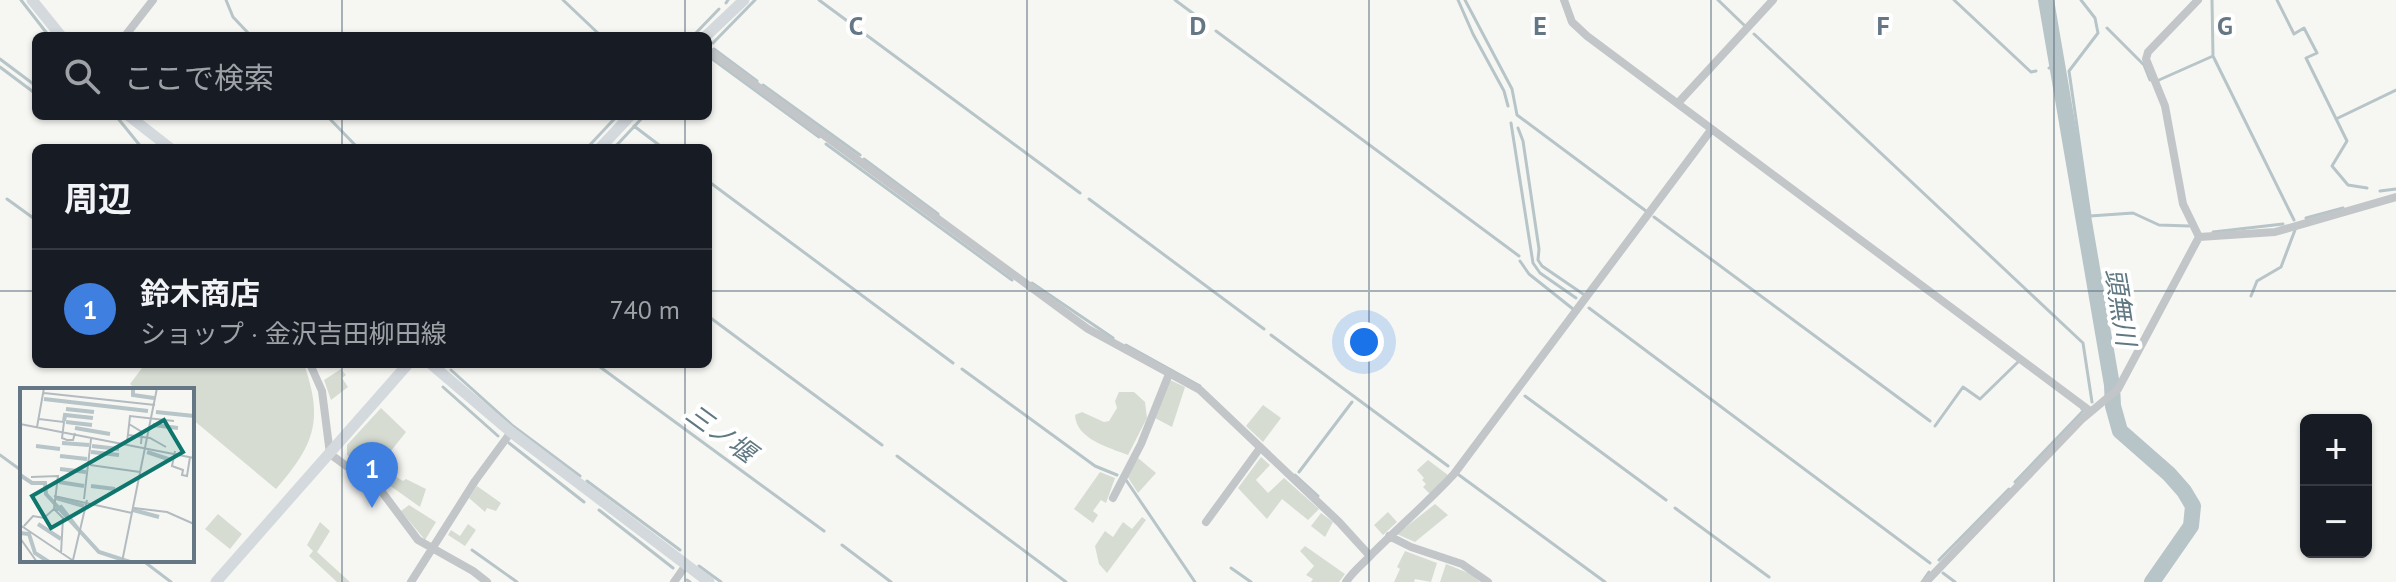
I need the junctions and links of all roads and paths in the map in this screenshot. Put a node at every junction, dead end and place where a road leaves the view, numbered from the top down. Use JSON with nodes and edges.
{"nodes":[{"id":1,"x":32,"y":0,"type":"edge"},
{"id":2,"x":153,"y":0,"type":"edge"},
{"id":3,"x":744,"y":0,"type":"edge"},
{"id":4,"x":1564,"y":0,"type":"edge"},
{"id":5,"x":1773,"y":0,"type":"edge"},
{"id":6,"x":2198,"y":0,"type":"edge"},
{"id":7,"x":58,"y":32,"type":"edge"},
{"id":8,"x":128,"y":32,"type":"edge"},
{"id":9,"x":710,"y":32,"type":"edge"},
{"id":10,"x":712,"y":53,"type":"edge"},
{"id":11,"x":1678,"y":103,"type":"junction"},
{"id":12,"x":134,"y":120,"type":"edge"},
{"id":13,"x":626,"y":120,"type":"edge"},
{"id":14,"x":1711,"y":130,"type":"junction"},
{"id":15,"x":165,"y":144,"type":"edge"},
{"id":16,"x":604,"y":144,"type":"edge"},
{"id":17,"x":2396,"y":197,"type":"edge"},
{"id":18,"x":2199,"y":237,"type":"junction"},
{"id":19,"x":312,"y":368,"type":"edge"},
{"id":20,"x":405,"y":368,"type":"edge"},
{"id":21,"x":436,"y":368,"type":"edge"},
{"id":22,"x":1169,"y":374,"type":"junction"},
{"id":23,"x":2090,"y":411,"type":"junction"},
{"id":24,"x":511,"y":432,"type":"junction"},
{"id":25,"x":1260,"y":448,"type":"junction"},
{"id":26,"x":330,"y":454,"type":"junction"},
{"id":27,"x":1113,"y":498,"type":"dead end"},
{"id":28,"x":1206,"y":522,"type":"dead end"},
{"id":29,"x":1389,"y":536,"type":"junction"},
{"id":30,"x":431,"y":550,"type":"junction"},
{"id":31,"x":1370,"y":556,"type":"junction"},
{"id":32,"x":686,"y":565,"type":"junction"},
{"id":33,"x":216,"y":582,"type":"edge"},
{"id":34,"x":411,"y":582,"type":"edge"},
{"id":35,"x":487,"y":582,"type":"edge"},
{"id":36,"x":674,"y":582,"type":"edge"},
{"id":37,"x":709,"y":582,"type":"edge"},
{"id":38,"x":1346,"y":582,"type":"edge"},
{"id":39,"x":1488,"y":582,"type":"edge"},
{"id":40,"x":1926,"y":582,"type":"edge"}],
"edges":[{"from":1,"to":7,"type":"street"},
{"from":2,"to":8,"type":"street"},
{"from":3,"to":9,"type":"street"},
{"from":4,"to":11,"type":"street"},
{"from":5,"to":11,"type":"street"},
{"from":6,"to":18,"type":"street"},
{"from":10,"to":22,"type":"street"},
{"from":11,"to":14,"type":"street"},
{"from":12,"to":15,"type":"street"},
{"from":13,"to":16,"type":"street"},
{"from":14,"to":23,"type":"street"},
{"from":14,"to":29,"type":"street"},
{"from":17,"to":18,"type":"street"},
{"from":18,"to":23,"type":"street"},
{"from":19,"to":26,"type":"street"},
{"from":20,"to":26,"type":"street"},
{"from":21,"to":24,"type":"street"},
{"from":22,"to":25,"type":"street"},
{"from":22,"to":27,"type":"street"},
{"from":23,"to":40,"type":"street"},
{"from":24,"to":30,"type":"street"},
{"from":24,"to":32,"type":"street"},
{"from":25,"to":28,"type":"street"},
{"from":25,"to":31,"type":"street"},
{"from":26,"to":30,"type":"street"},
{"from":26,"to":33,"type":"street"},
{"from":29,"to":31,"type":"street"},
{"from":29,"to":39,"type":"street"},
{"from":30,"to":34,"type":"street"},
{"from":30,"to":35,"type":"street"},
{"from":31,"to":38,"type":"street"},
{"from":32,"to":36,"type":"street"},
{"from":32,"to":37,"type":"street"}]}
